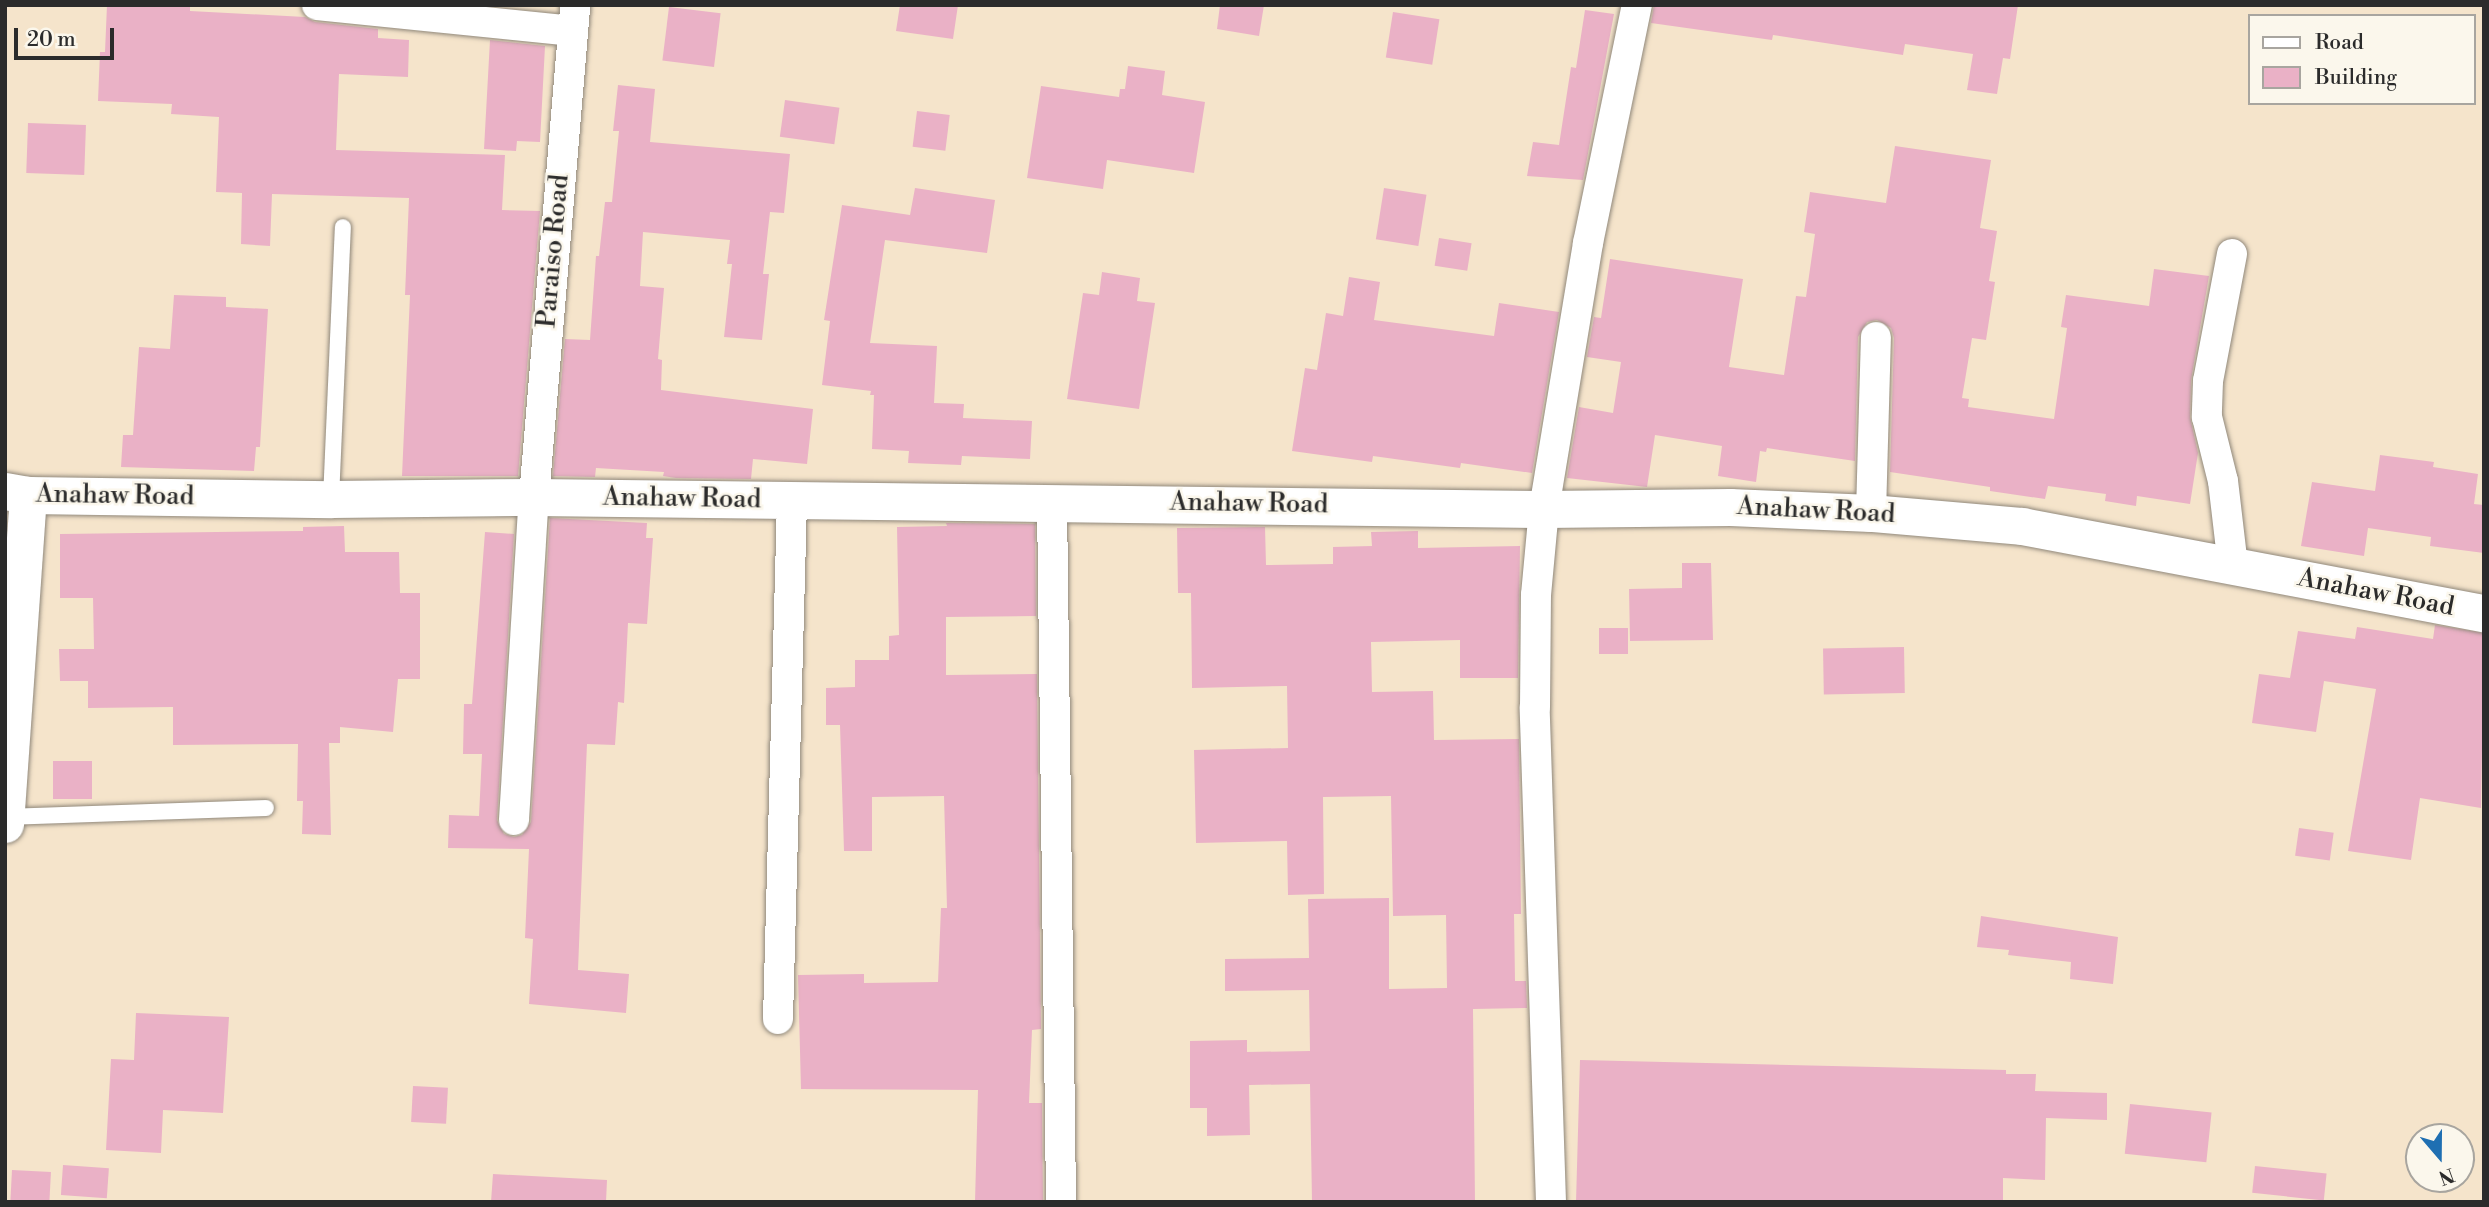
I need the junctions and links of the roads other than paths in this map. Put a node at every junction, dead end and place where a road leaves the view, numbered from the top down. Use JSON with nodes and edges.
{"nodes":[{"id":1,"x":317,"y":5,"type":"edge"},
{"id":2,"x":1637,"y":5,"type":"edge"},
{"id":3,"x":573,"y":18,"type":"edge"},
{"id":4,"x":343,"y":227,"type":"dead end"},
{"id":5,"x":2232,"y":254,"type":"dead end"},
{"id":6,"x":1876,"y":337,"type":"dead end"},
{"id":7,"x":17,"y":493,"type":"edge"},
{"id":8,"x":534,"y":497,"type":"junction"},
{"id":9,"x":331,"y":499,"type":"junction"},
{"id":10,"x":792,"y":500,"type":"junction"},
{"id":11,"x":1052,"y":502,"type":"junction"},
{"id":12,"x":1544,"y":509,"type":"junction"},
{"id":13,"x":1871,"y":513,"type":"junction"},
{"id":14,"x":2233,"y":566,"type":"junction"},
{"id":15,"x":14,"y":573,"type":"edge"},
{"id":16,"x":2484,"y":613,"type":"edge"},
{"id":17,"x":266,"y":808,"type":"dead end"},
{"id":18,"x":6,"y":817,"type":"edge"},
{"id":19,"x":514,"y":820,"type":"dead end"},
{"id":20,"x":5,"y":824,"type":"edge"},
{"id":21,"x":778,"y":1019,"type":"dead end"},
{"id":22,"x":1061,"y":1202,"type":"edge"},
{"id":23,"x":1551,"y":1202,"type":"edge"}],
"edges":[{"from":1,"to":3,"type":"street"},
{"from":2,"to":12,"type":"street"},
{"from":3,"to":8,"type":"street","name":"Paraiso Road"},
{"from":4,"to":9,"type":"lane"},
{"from":5,"to":14,"type":"street"},
{"from":6,"to":13,"type":"street"},
{"from":7,"to":9,"type":"street","name":"Anahaw Road"},
{"from":7,"to":15,"type":"street"},
{"from":8,"to":9,"type":"street","name":"Anahaw Road"},
{"from":8,"to":10,"type":"street","name":"Anahaw Road"},
{"from":8,"to":19,"type":"street","name":"Paraiso Road"},
{"from":10,"to":11,"type":"street","name":"Anahaw Road"},
{"from":10,"to":21,"type":"street"},
{"from":11,"to":12,"type":"street","name":"Anahaw Road"},
{"from":11,"to":22,"type":"street"},
{"from":12,"to":13,"type":"street","name":"Anahaw Road"},
{"from":12,"to":23,"type":"street"},
{"from":13,"to":14,"type":"street","name":"Anahaw Road"},
{"from":14,"to":16,"type":"street","name":"Anahaw Road"},
{"from":15,"to":18,"type":"street"},
{"from":17,"to":18,"type":"lane"},
{"from":18,"to":20,"type":"street"}]}
